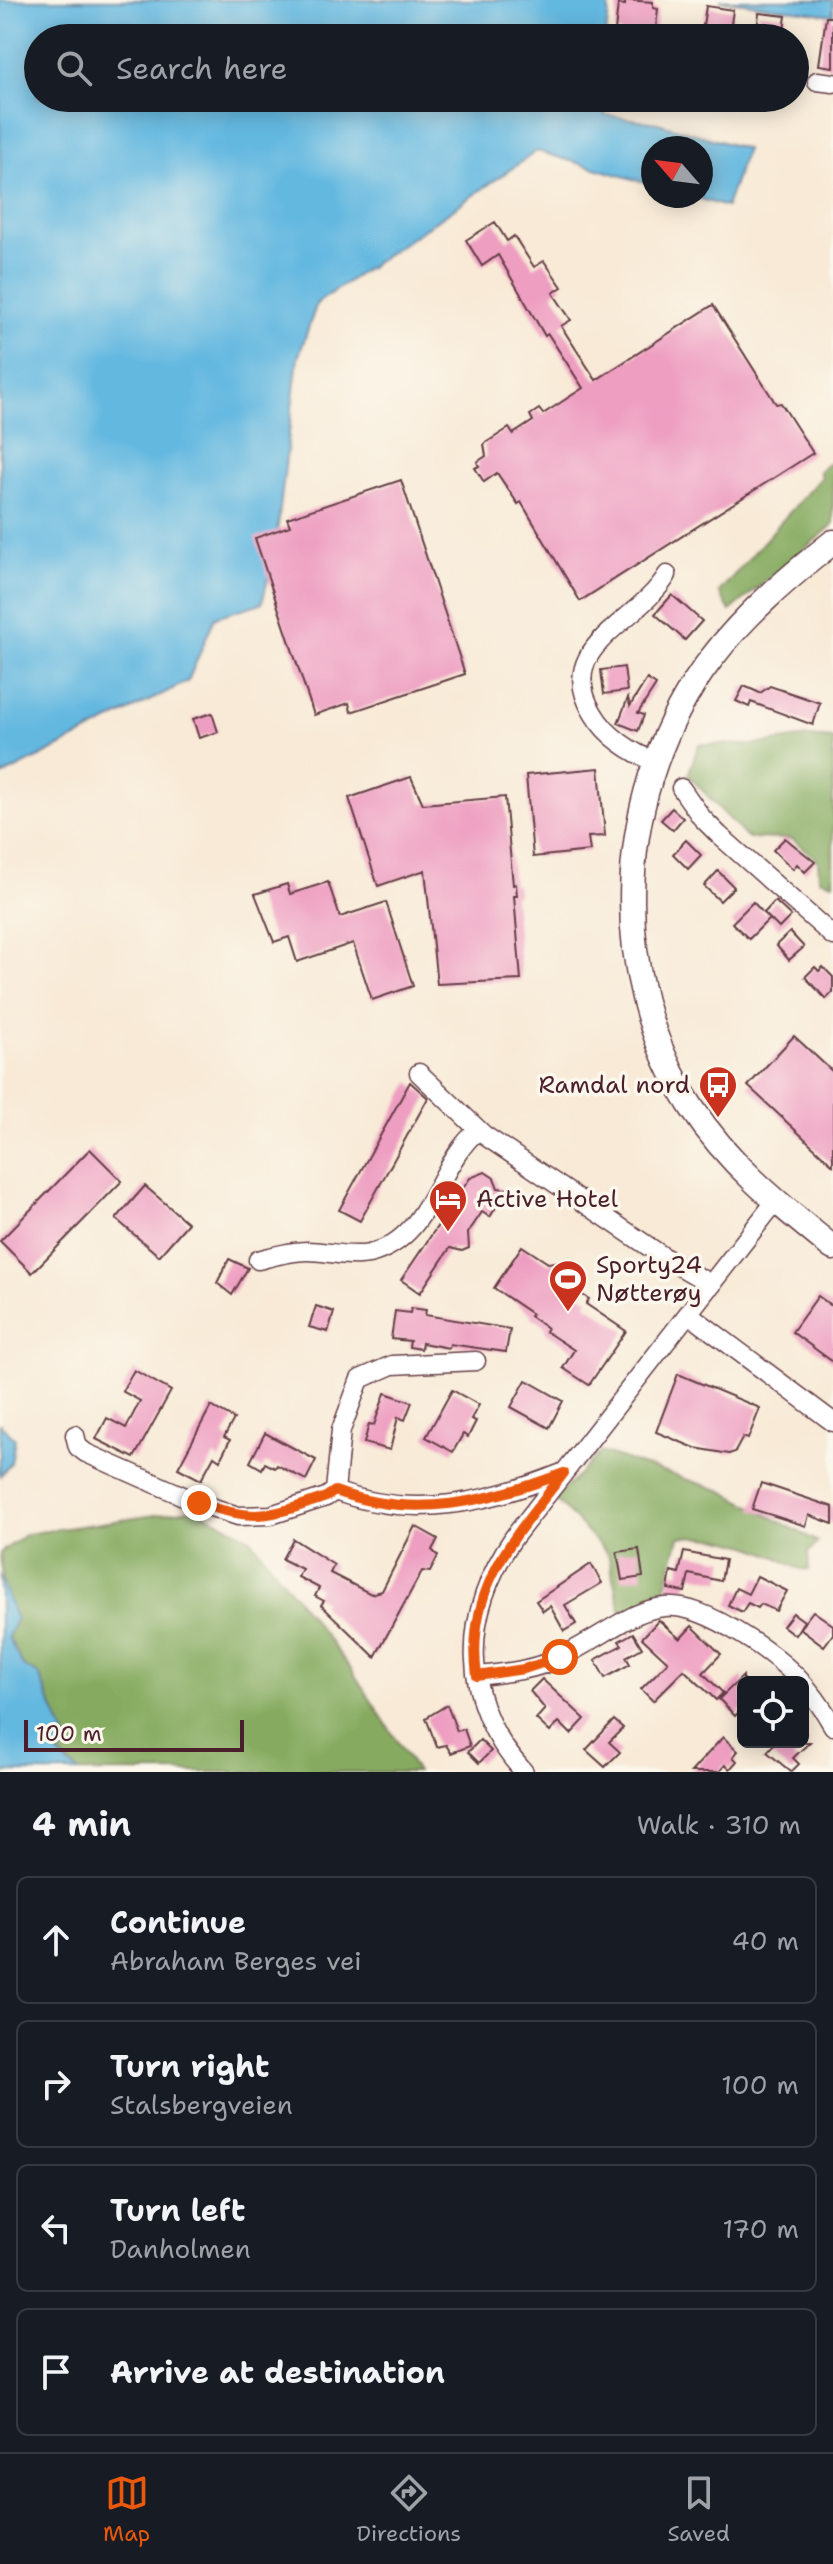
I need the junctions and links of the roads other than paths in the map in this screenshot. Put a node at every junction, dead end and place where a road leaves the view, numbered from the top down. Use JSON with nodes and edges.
{"nodes":[{"id":1,"x":833,"y":542,"type":"edge"},
{"id":2,"x":667,"y":575,"type":"dead end"},
{"id":3,"x":656,"y":762,"type":"junction"},
{"id":4,"x":681,"y":788,"type":"dead end"},
{"id":5,"x":833,"y":936,"type":"edge"},
{"id":6,"x":419,"y":1073,"type":"dead end"},
{"id":7,"x":478,"y":1130,"type":"junction"},
{"id":8,"x":775,"y":1202,"type":"junction"},
{"id":9,"x":833,"y":1248,"type":"edge"},
{"id":10,"x":258,"y":1260,"type":"dead end"},
{"id":11,"x":712,"y":1285,"type":"junction"},
{"id":12,"x":690,"y":1315,"type":"junction"},
{"id":13,"x":476,"y":1361,"type":"dead end"},
{"id":14,"x":833,"y":1422,"type":"edge"},
{"id":15,"x":75,"y":1435,"type":"dead end"},
{"id":16,"x":564,"y":1473,"type":"junction"},
{"id":17,"x":335,"y":1491,"type":"junction"},
{"id":18,"x":477,"y":1676,"type":"junction"},
{"id":19,"x":833,"y":1726,"type":"edge"},
{"id":20,"x":524,"y":1772,"type":"edge"}],
"edges":[{"from":1,"to":3,"type":"main road"},
{"from":2,"to":3,"type":"street"},
{"from":3,"to":8,"type":"main road"},
{"from":4,"to":5,"type":"street"},
{"from":6,"to":7,"type":"street"},
{"from":7,"to":10,"type":"street"},
{"from":7,"to":11,"type":"street"},
{"from":8,"to":9,"type":"main road"},
{"from":8,"to":11,"type":"street"},
{"from":11,"to":12,"type":"street"},
{"from":12,"to":14,"type":"street"},
{"from":12,"to":16,"type":"street"},
{"from":13,"to":17,"type":"street"},
{"from":15,"to":17,"type":"street"},
{"from":16,"to":17,"type":"street"},
{"from":16,"to":18,"type":"street"},
{"from":18,"to":19,"type":"street"},
{"from":18,"to":20,"type":"street"}]}
